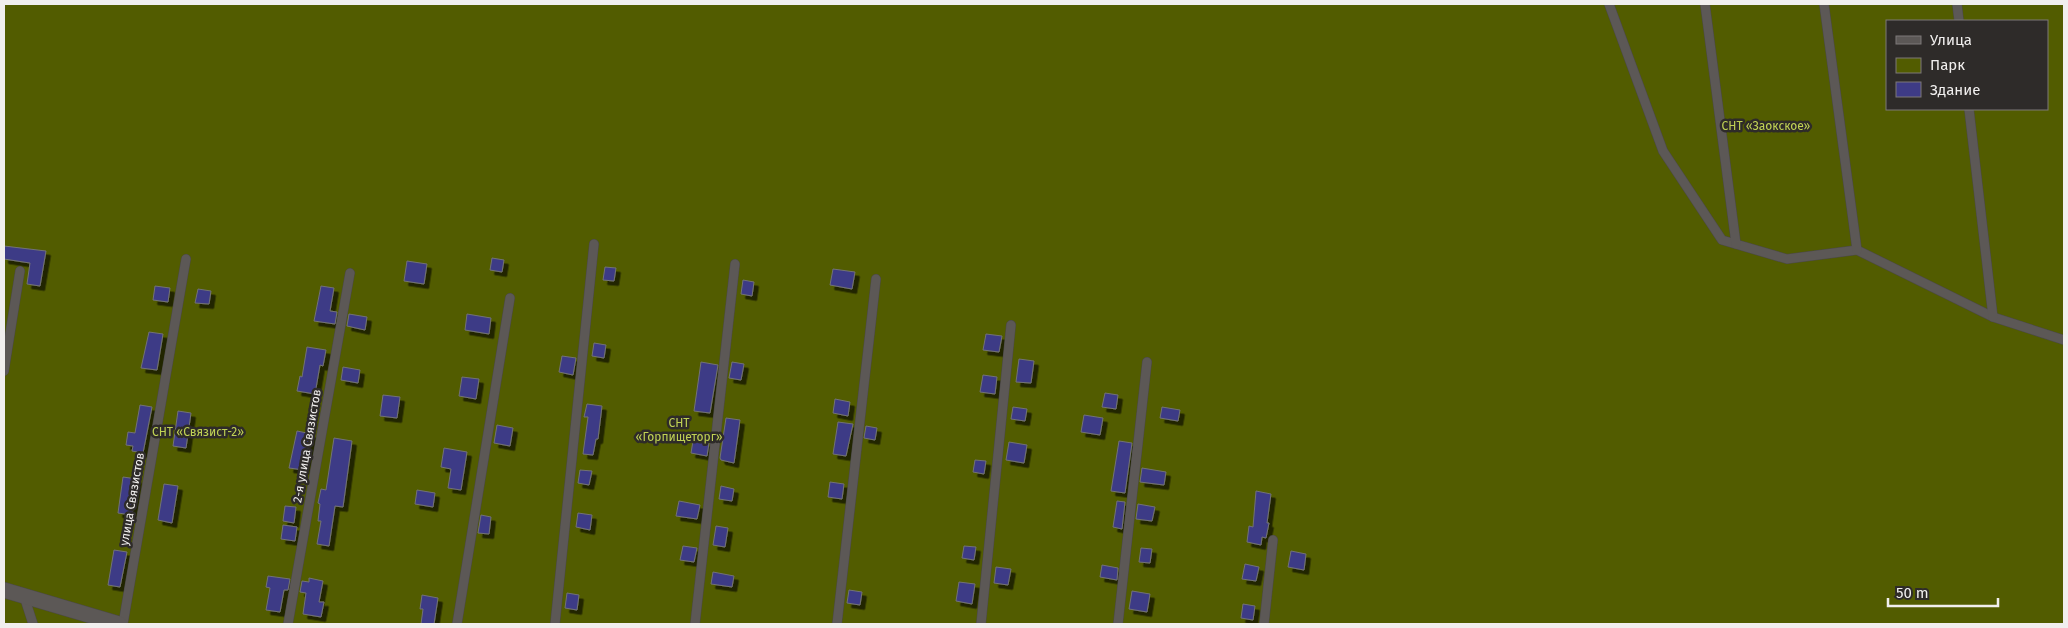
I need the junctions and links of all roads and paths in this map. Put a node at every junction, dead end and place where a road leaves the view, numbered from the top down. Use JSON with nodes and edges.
{"nodes":[{"id":1,"x":1609,"y":4,"type":"edge"},
{"id":2,"x":1706,"y":4,"type":"edge"},
{"id":3,"x":1824,"y":4,"type":"edge"},
{"id":4,"x":1957,"y":4,"type":"edge"},
{"id":5,"x":1959,"y":20,"type":"edge"},
{"id":6,"x":1969,"y":110,"type":"edge"},
{"id":7,"x":594,"y":244,"type":"dead end"},
{"id":8,"x":1736,"y":244,"type":"junction"},
{"id":9,"x":1857,"y":250,"type":"junction"},
{"id":10,"x":186,"y":259,"type":"dead end"},
{"id":11,"x":735,"y":264,"type":"dead end"},
{"id":12,"x":20,"y":271,"type":"dead end"},
{"id":13,"x":350,"y":273,"type":"dead end"},
{"id":14,"x":876,"y":279,"type":"dead end"},
{"id":15,"x":510,"y":298,"type":"dead end"},
{"id":16,"x":1993,"y":317,"type":"junction"},
{"id":17,"x":1011,"y":325,"type":"dead end"},
{"id":18,"x":2064,"y":340,"type":"edge"},
{"id":19,"x":1147,"y":362,"type":"dead end"},
{"id":20,"x":4,"y":371,"type":"edge"},
{"id":21,"x":1273,"y":540,"type":"dead end"},
{"id":22,"x":4,"y":590,"type":"edge"},
{"id":23,"x":24,"y":596,"type":"junction"},
{"id":24,"x":33,"y":624,"type":"edge"},
{"id":25,"x":121,"y":624,"type":"edge"},
{"id":26,"x":288,"y":624,"type":"edge"},
{"id":27,"x":457,"y":624,"type":"edge"},
{"id":28,"x":555,"y":624,"type":"edge"},
{"id":29,"x":695,"y":624,"type":"edge"},
{"id":30,"x":838,"y":624,"type":"edge"},
{"id":31,"x":980,"y":624,"type":"edge"},
{"id":32,"x":1118,"y":624,"type":"edge"},
{"id":33,"x":1264,"y":624,"type":"edge"}],
"edges":[{"from":1,"to":8,"type":"lane"},
{"from":2,"to":8,"type":"lane"},
{"from":3,"to":9,"type":"lane"},
{"from":4,"to":5,"type":"lane"},
{"from":6,"to":16,"type":"lane"},
{"from":7,"to":28,"type":"lane"},
{"from":8,"to":9,"type":"lane"},
{"from":9,"to":16,"type":"lane"},
{"from":10,"to":25,"type":"lane","name":"улица Связистов"},
{"from":11,"to":29,"type":"lane"},
{"from":12,"to":20,"type":"lane"},
{"from":13,"to":26,"type":"lane","name":"2-я улица Связистов"},
{"from":14,"to":30,"type":"lane"},
{"from":15,"to":27,"type":"lane"},
{"from":16,"to":18,"type":"lane"},
{"from":17,"to":31,"type":"lane"},
{"from":19,"to":32,"type":"lane"},
{"from":21,"to":33,"type":"lane"},
{"from":22,"to":23,"type":"street"},
{"from":23,"to":24,"type":"lane"},
{"from":23,"to":25,"type":"street"}]}
